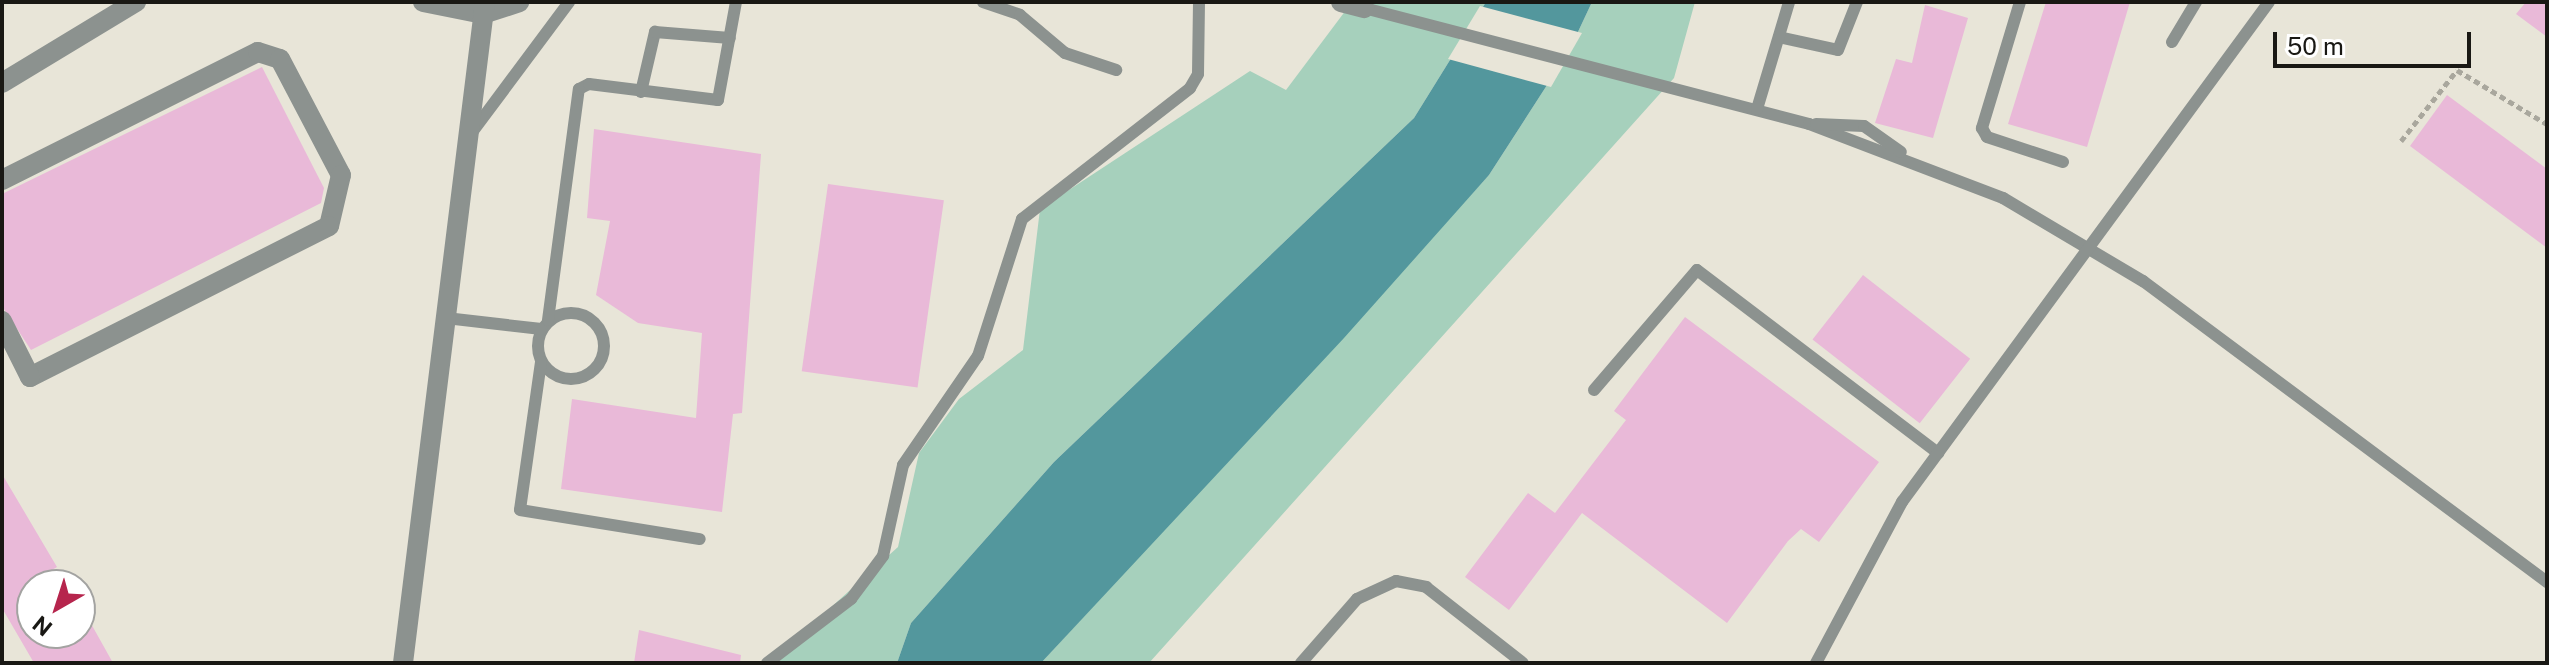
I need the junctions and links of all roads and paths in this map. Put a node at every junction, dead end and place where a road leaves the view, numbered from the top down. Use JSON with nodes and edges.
{"nodes":[{"id":1,"x":136,"y":2,"type":"edge"},
{"id":2,"x":423,"y":2,"type":"edge"},
{"id":3,"x":519,"y":2,"type":"edge"},
{"id":4,"x":569,"y":2,"type":"edge"},
{"id":5,"x":736,"y":2,"type":"edge"},
{"id":6,"x":983,"y":2,"type":"edge"},
{"id":7,"x":1199,"y":2,"type":"edge"},
{"id":8,"x":1341,"y":2,"type":"edge"},
{"id":9,"x":1789,"y":2,"type":"edge"},
{"id":10,"x":1857,"y":2,"type":"edge"},
{"id":11,"x":2020,"y":2,"type":"edge"},
{"id":12,"x":2196,"y":2,"type":"edge"},
{"id":13,"x":2251,"y":2,"type":"edge"},
{"id":14,"x":2266,"y":6,"type":"edge"},
{"id":15,"x":484,"y":8,"type":"edge"},
{"id":16,"x":1364,"y":8,"type":"joint"},
{"id":17,"x":1779,"y":37,"type":"junction"},
{"id":18,"x":730,"y":38,"type":"junction"},
{"id":19,"x":2172,"y":42,"type":"dead end"},
{"id":20,"x":1116,"y":70,"type":"dead end"},
{"id":21,"x":2,"y":83,"type":"edge"},
{"id":22,"x":641,"y":92,"type":"junction"},
{"id":23,"x":1757,"y":109,"type":"junction"},
{"id":24,"x":1809,"y":124,"type":"junction"},
{"id":25,"x":2547,"y":124,"type":"edge"},
{"id":26,"x":468,"y":137,"type":"junction"},
{"id":27,"x":2401,"y":141,"type":"dead end"},
{"id":28,"x":1904,"y":154,"type":"junction"},
{"id":29,"x":2063,"y":162,"type":"dead end"},
{"id":30,"x":2,"y":180,"type":"edge"},
{"id":31,"x":2092,"y":247,"type":"junction"},
{"id":32,"x":446,"y":318,"type":"junction"},
{"id":33,"x":2,"y":321,"type":"edge"},
{"id":34,"x":545,"y":324,"type":"junction"},
{"id":35,"x":20,"y":357,"type":"junction"},
{"id":36,"x":541,"y":362,"type":"junction"},
{"id":37,"x":2,"y":368,"type":"edge"},
{"id":38,"x":1594,"y":390,"type":"dead end"},
{"id":39,"x":1938,"y":453,"type":"junction"},
{"id":40,"x":700,"y":539,"type":"dead end"},
{"id":41,"x":2547,"y":582,"type":"edge"},
{"id":42,"x":403,"y":663,"type":"edge"},
{"id":43,"x":767,"y":663,"type":"edge"},
{"id":44,"x":1301,"y":663,"type":"edge"},
{"id":45,"x":1523,"y":663,"type":"edge"},
{"id":46,"x":1816,"y":663,"type":"edge"}],
"edges":[{"from":1,"to":21,"type":"street"},
{"from":2,"to":15,"type":"street"},
{"from":3,"to":15,"type":"street"},
{"from":4,"to":26,"type":"lane"},
{"from":5,"to":18,"type":"lane"},
{"from":6,"to":20,"type":"lane"},
{"from":7,"to":43,"type":"lane"},
{"from":8,"to":16,"type":"street"},
{"from":9,"to":17,"type":"lane"},
{"from":10,"to":17,"type":"lane"},
{"from":11,"to":29,"type":"lane"},
{"from":12,"to":19,"type":"lane"},
{"from":13,"to":14,"type":"lane"},
{"from":14,"to":31,"type":"lane"},
{"from":15,"to":26,"type":"street"},
{"from":16,"to":23,"type":"lane"},
{"from":17,"to":23,"type":"lane"},
{"from":18,"to":22,"type":"lane"},
{"from":18,"to":22,"type":"lane"},
{"from":22,"to":34,"type":"lane"},
{"from":23,"to":24,"type":"lane"},
{"from":24,"to":28,"type":"lane"},
{"from":24,"to":28,"type":"lane"},
{"from":25,"to":27,"type":"path"},
{"from":26,"to":32,"type":"street"},
{"from":28,"to":31,"type":"lane"},
{"from":30,"to":35,"type":"street"},
{"from":31,"to":39,"type":"lane"},
{"from":31,"to":41,"type":"lane"},
{"from":32,"to":34,"type":"lane"},
{"from":32,"to":42,"type":"street"},
{"from":33,"to":35,"type":"street"},
{"from":34,"to":36,"type":"lane"},
{"from":34,"to":36,"type":"lane"},
{"from":35,"to":37,"type":"street"},
{"from":36,"to":40,"type":"lane"},
{"from":38,"to":39,"type":"lane"},
{"from":39,"to":46,"type":"lane"},
{"from":44,"to":45,"type":"lane"}]}
